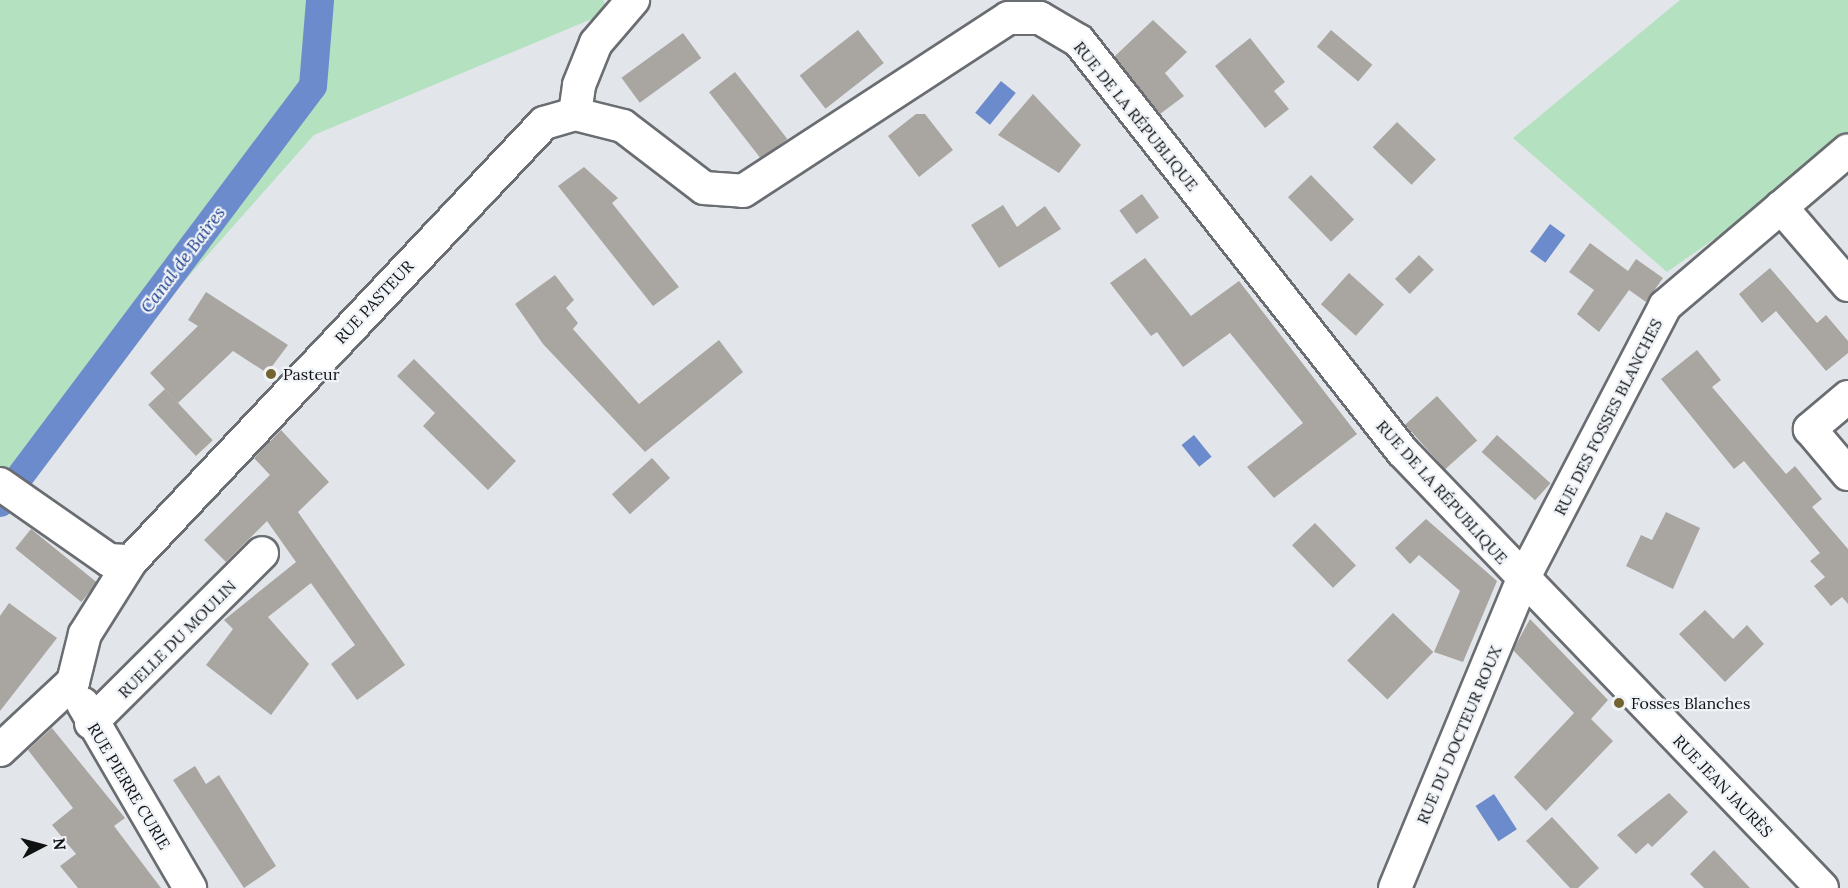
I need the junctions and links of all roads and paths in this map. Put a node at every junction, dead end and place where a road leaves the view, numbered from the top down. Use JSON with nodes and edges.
{"nodes":[{"id":1,"x":633,"y":0,"type":"edge"},
{"id":2,"x":1041,"y":9,"type":"edge"},
{"id":3,"x":575,"y":114,"type":"junction"},
{"id":4,"x":1848,"y":150,"type":"edge"},
{"id":5,"x":1782,"y":207,"type":"junction"},
{"id":6,"x":1848,"y":285,"type":"edge"},
{"id":7,"x":1848,"y":398,"type":"edge"},
{"id":8,"x":1848,"y":474,"type":"edge"},
{"id":9,"x":0,"y":484,"type":"edge"},
{"id":10,"x":262,"y":553,"type":"dead end"},
{"id":11,"x":131,"y":561,"type":"junction"},
{"id":12,"x":1522,"y":581,"type":"junction"},
{"id":13,"x":73,"y":682,"type":"junction"},
{"id":14,"x":91,"y":723,"type":"junction"},
{"id":15,"x":0,"y":750,"type":"edge"},
{"id":16,"x":190,"y":888,"type":"edge"},
{"id":17,"x":1395,"y":888,"type":"edge"},
{"id":18,"x":1822,"y":888,"type":"edge"}],
"edges":[{"from":1,"to":3,"type":"street"},
{"from":2,"to":3,"type":"street","name":"RUE DE LA RÉPUBLIQUE"},
{"from":2,"to":12,"type":"street","name":"RUE DE LA RÉPUBLIQUE"},
{"from":3,"to":11,"type":"street","name":"RUE PASTEUR"},
{"from":4,"to":5,"type":"street","name":"RUE DES FOSSES BLANCHES"},
{"from":5,"to":6,"type":"street"},
{"from":5,"to":12,"type":"street","name":"RUE DES FOSSES BLANCHES"},
{"from":7,"to":8,"type":"street"},
{"from":9,"to":11,"type":"street"},
{"from":10,"to":14,"type":"street","name":"RUELLE DU MOULIN"},
{"from":11,"to":13,"type":"street","name":"RUE PASTEUR"},
{"from":12,"to":17,"type":"street","name":"RUE DU DOCTEUR ROUX"},
{"from":12,"to":18,"type":"street","name":"RUE JEAN JAURÈS"},
{"from":13,"to":14,"type":"street","name":"RUE PIERRE CURIE"},
{"from":13,"to":15,"type":"street"},
{"from":14,"to":16,"type":"street","name":"RUE PIERRE CURIE"}]}
